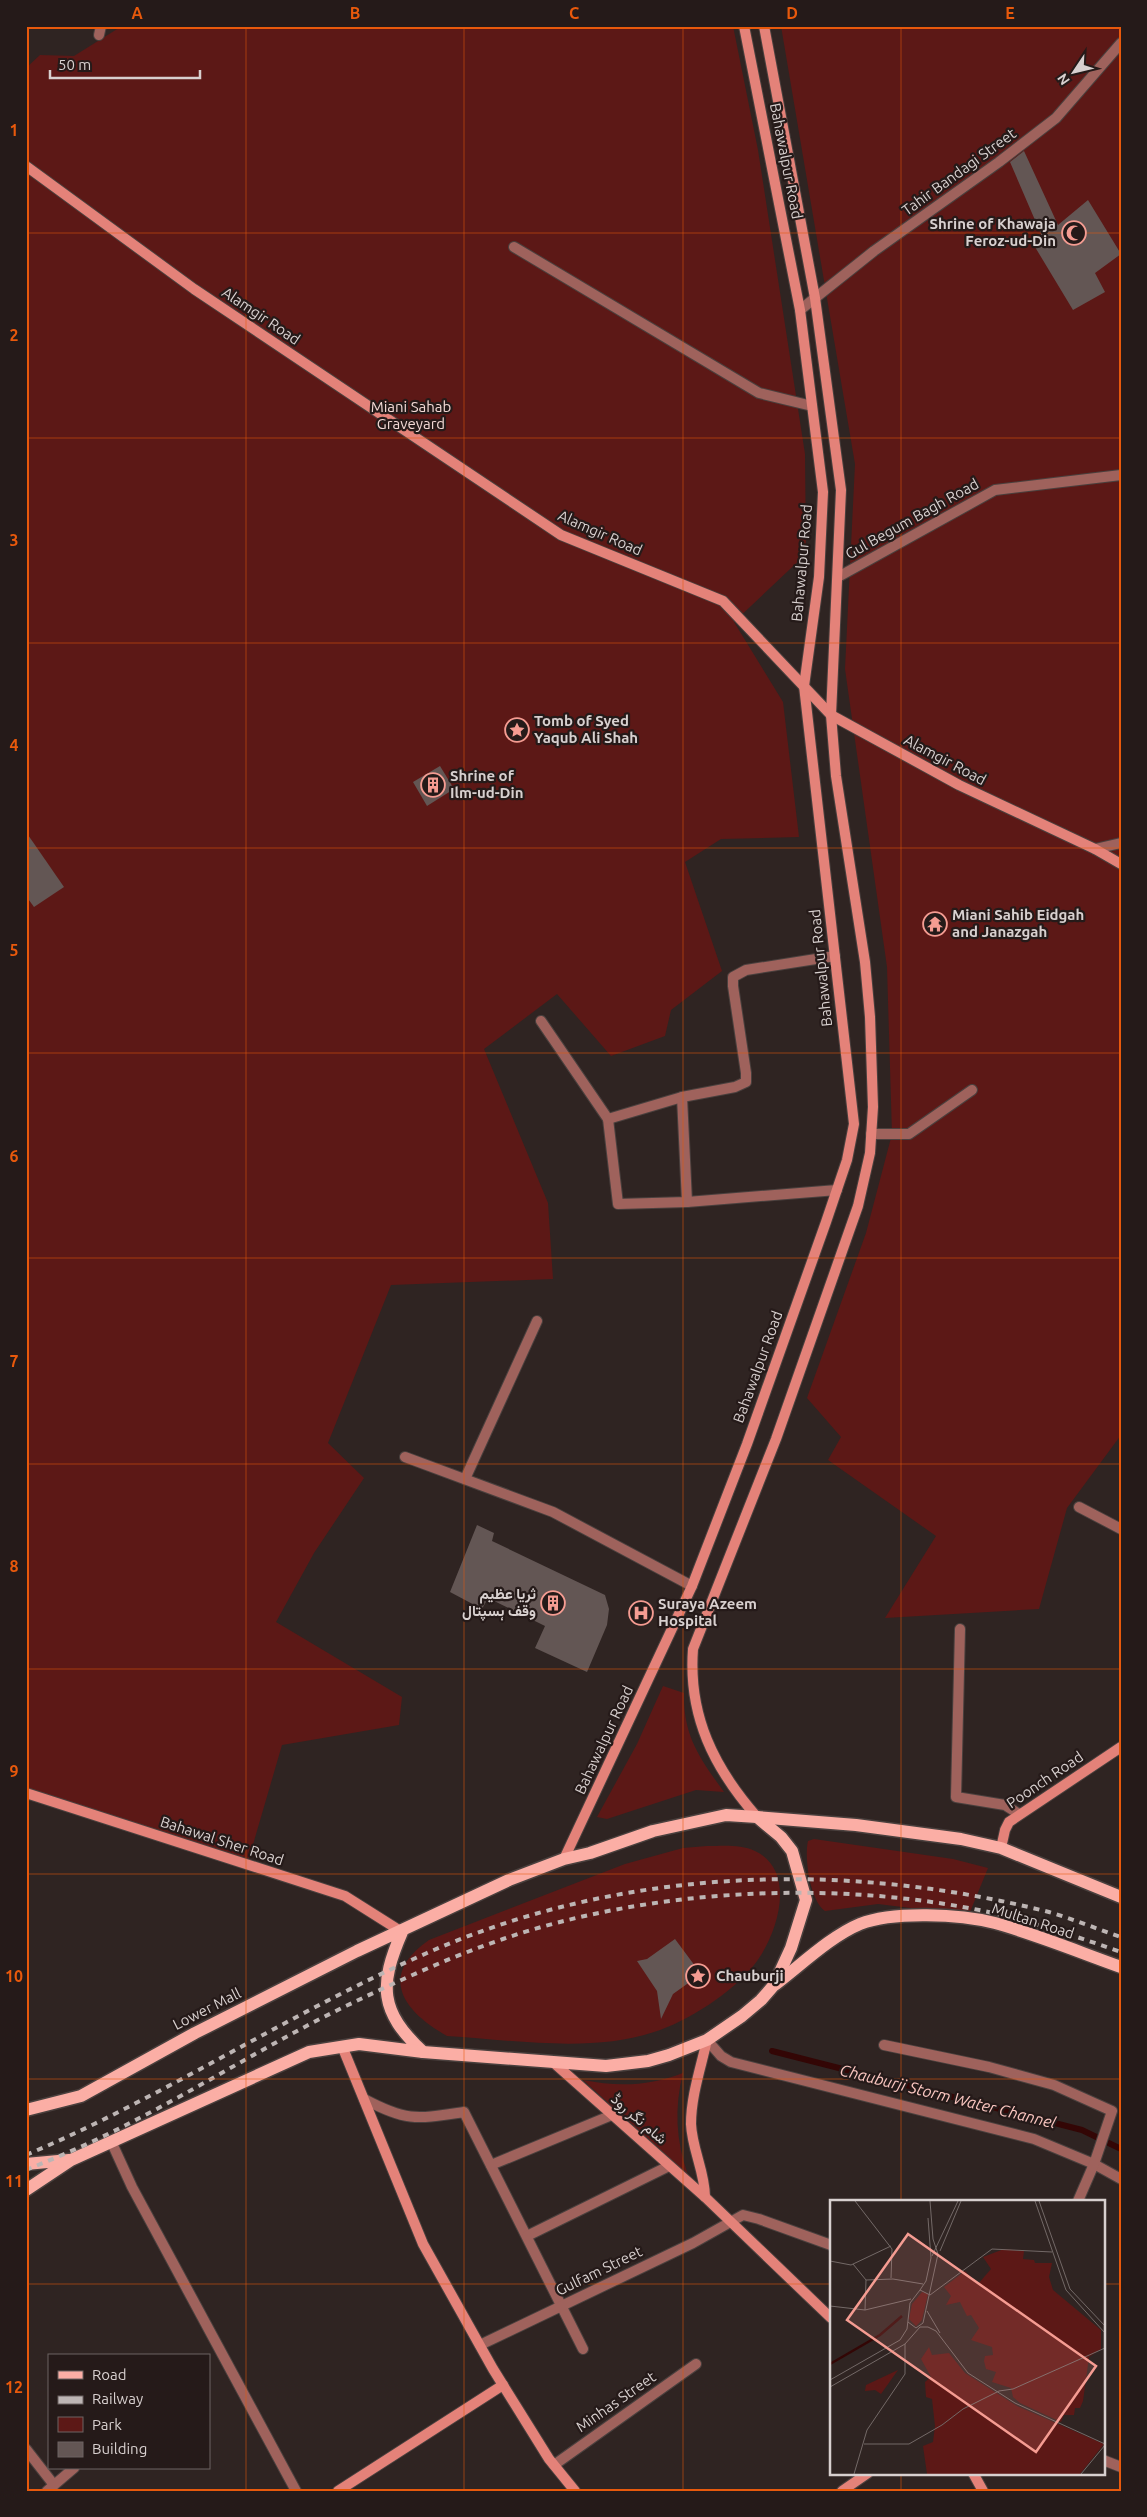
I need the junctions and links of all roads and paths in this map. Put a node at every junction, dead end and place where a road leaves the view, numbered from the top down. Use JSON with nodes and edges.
{"nodes":[{"id":1,"x":744,"y":26,"type":"edge"},
{"id":2,"x":764,"y":26,"type":"edge"},
{"id":3,"x":1121,"y":43,"type":"edge"},
{"id":4,"x":26,"y":166,"type":"edge"},
{"id":5,"x":514,"y":247,"type":"dead end"},
{"id":6,"x":815,"y":298,"type":"junction"},
{"id":7,"x":800,"y":310,"type":"junction"},
{"id":8,"x":812,"y":406,"type":"junction"},
{"id":9,"x":1121,"y":475,"type":"edge"},
{"id":10,"x":838,"y":577,"type":"junction"},
{"id":11,"x":804,"y":686,"type":"junction"},
{"id":12,"x":831,"y":716,"type":"junction"},
{"id":13,"x":1121,"y":843,"type":"edge"},
{"id":14,"x":1095,"y":848,"type":"junction"},
{"id":15,"x":1121,"y":864,"type":"edge"},
{"id":16,"x":835,"y":956,"type":"junction"},
{"id":17,"x":541,"y":1021,"type":"dead end"},
{"id":18,"x":972,"y":1090,"type":"dead end"},
{"id":19,"x":682,"y":1097,"type":"junction"},
{"id":20,"x":608,"y":1119,"type":"junction"},
{"id":21,"x":872,"y":1134,"type":"junction"},
{"id":22,"x":837,"y":1190,"type":"junction"},
{"id":23,"x":687,"y":1202,"type":"junction"},
{"id":24,"x":537,"y":1321,"type":"dead end"},
{"id":25,"x":405,"y":1457,"type":"dead end"},
{"id":26,"x":465,"y":1479,"type":"junction"},
{"id":27,"x":1079,"y":1507,"type":"dead end"},
{"id":28,"x":1121,"y":1529,"type":"edge"},
{"id":29,"x":692,"y":1586,"type":"junction"},
{"id":30,"x":960,"y":1629,"type":"dead end"},
{"id":31,"x":1121,"y":1747,"type":"edge"},
{"id":32,"x":26,"y":1793,"type":"edge"},
{"id":33,"x":1019,"y":1814,"type":"junction"},
{"id":34,"x":758,"y":1817,"type":"junction"},
{"id":35,"x":1001,"y":1848,"type":"junction"},
{"id":36,"x":564,"y":1859,"type":"junction"},
{"id":37,"x":1121,"y":1897,"type":"edge"},
{"id":38,"x":402,"y":1932,"type":"junction"},
{"id":39,"x":1121,"y":1967,"type":"edge"},
{"id":40,"x":774,"y":1985,"type":"junction"},
{"id":41,"x":707,"y":2040,"type":"junction"},
{"id":42,"x":884,"y":2045,"type":"dead end"},
{"id":43,"x":342,"y":2046,"type":"junction"},
{"id":44,"x":423,"y":2052,"type":"junction"},
{"id":45,"x":554,"y":2063,"type":"junction"},
{"id":46,"x":364,"y":2099,"type":"junction"},
{"id":47,"x":26,"y":2110,"type":"edge"},
{"id":48,"x":612,"y":2116,"type":"junction"},
{"id":49,"x":111,"y":2141,"type":"junction"},
{"id":50,"x":1096,"y":2159,"type":"junction"},
{"id":51,"x":72,"y":2160,"type":"junction"},
{"id":52,"x":26,"y":2164,"type":"edge"},
{"id":53,"x":491,"y":2165,"type":"junction"},
{"id":54,"x":669,"y":2166,"type":"junction"},
{"id":55,"x":1121,"y":2179,"type":"edge"},
{"id":56,"x":26,"y":2190,"type":"edge"},
{"id":57,"x":705,"y":2197,"type":"junction"},
{"id":58,"x":1078,"y":2200,"type":"edge"},
{"id":59,"x":730,"y":2221,"type":"junction"},
{"id":60,"x":527,"y":2236,"type":"junction"},
{"id":61,"x":830,"y":2245,"type":"edge"},
{"id":62,"x":562,"y":2305,"type":"junction"},
{"id":63,"x":830,"y":2317,"type":"edge"},
{"id":64,"x":480,"y":2345,"type":"junction"},
{"id":65,"x":583,"y":2349,"type":"dead end"},
{"id":66,"x":696,"y":2364,"type":"dead end"},
{"id":67,"x":504,"y":2385,"type":"junction"},
{"id":68,"x":26,"y":2449,"type":"edge"},
{"id":69,"x":1104,"y":2460,"type":"edge"},
{"id":70,"x":554,"y":2465,"type":"junction"},
{"id":71,"x":1121,"y":2468,"type":"edge"},
{"id":72,"x":72,"y":2470,"type":"edge"},
{"id":73,"x":867,"y":2474,"type":"edge"},
{"id":74,"x":974,"y":2474,"type":"edge"},
{"id":75,"x":51,"y":2488,"type":"edge"},
{"id":76,"x":296,"y":2491,"type":"edge"},
{"id":77,"x":338,"y":2491,"type":"edge"},
{"id":78,"x":575,"y":2491,"type":"edge"},
{"id":79,"x":842,"y":2491,"type":"edge"},
{"id":80,"x":983,"y":2491,"type":"edge"}],
"edges":[{"from":1,"to":7,"type":"main road","name":"Bahawalpur Road"},
{"from":2,"to":6,"type":"main road","name":"Bahawalpur Road"},
{"from":3,"to":6,"type":"street","name":"Tahir Bandagi Street"},
{"from":4,"to":11,"type":"main road","name":"Alamgir Road"},
{"from":5,"to":8,"type":"street"},
{"from":6,"to":7,"type":"street","name":"Tahir Bandagi Street"},
{"from":6,"to":10,"type":"main road","name":"Bahawalpur Road"},
{"from":7,"to":8,"type":"main road","name":"Bahawalpur Road"},
{"from":8,"to":11,"type":"main road","name":"Bahawalpur Road"},
{"from":9,"to":10,"type":"street","name":"Gul Begum Bagh Road"},
{"from":10,"to":12,"type":"main road","name":"Bahawalpur Road"},
{"from":11,"to":12,"type":"main road","name":"Alamgir Road"},
{"from":11,"to":16,"type":"main road","name":"Bahawalpur Road"},
{"from":12,"to":14,"type":"main road","name":"Alamgir Road"},
{"from":12,"to":21,"type":"main road","name":"Bahawalpur Road"},
{"from":13,"to":14,"type":"street"},
{"from":14,"to":15,"type":"main road","name":"Alamgir Road"},
{"from":16,"to":19,"type":"street"},
{"from":16,"to":22,"type":"main road","name":"Bahawalpur Road"},
{"from":17,"to":20,"type":"street"},
{"from":18,"to":21,"type":"street"},
{"from":19,"to":20,"type":"street"},
{"from":19,"to":23,"type":"street"},
{"from":20,"to":23,"type":"street"},
{"from":21,"to":34,"type":"main road","name":"Bahawalpur Road"},
{"from":22,"to":23,"type":"street"},
{"from":22,"to":29,"type":"main road","name":"Bahawalpur Road"},
{"from":24,"to":26,"type":"street"},
{"from":25,"to":26,"type":"street"},
{"from":26,"to":29,"type":"street"},
{"from":27,"to":28,"type":"street"},
{"from":29,"to":36,"type":"main road","name":"Bahawalpur Road"},
{"from":30,"to":33,"type":"street"},
{"from":31,"to":33,"type":"main road","name":"Poonch Road"},
{"from":32,"to":38,"type":"main road","name":"Bahawal Sher Road"},
{"from":33,"to":35,"type":"main road","name":"Poonch Road"},
{"from":34,"to":35,"type":"main road"},
{"from":34,"to":36,"type":"main road","name":"Lower Mall"},
{"from":34,"to":40,"type":"main road"},
{"from":35,"to":37,"type":"main road"},
{"from":36,"to":38,"type":"main road","name":"Lower Mall"},
{"from":38,"to":44,"type":"main road"},
{"from":38,"to":47,"type":"main road","name":"Lower Mall"},
{"from":39,"to":40,"type":"main road","name":"Multan Road"},
{"from":40,"to":41,"type":"main road"},
{"from":41,"to":45,"type":"main road"},
{"from":41,"to":50,"type":"street"},
{"from":41,"to":57,"type":"main road","name":"شام نگر روڈ"},
{"from":42,"to":50,"type":"street"},
{"from":43,"to":44,"type":"main road"},
{"from":43,"to":46,"type":"main road"},
{"from":43,"to":49,"type":"main road"},
{"from":44,"to":45,"type":"main road"},
{"from":45,"to":48,"type":"main road","name":"شام نگر روڈ"},
{"from":46,"to":53,"type":"street"},
{"from":46,"to":64,"type":"main road"},
{"from":48,"to":53,"type":"street"},
{"from":48,"to":54,"type":"main road","name":"شام نگر روڈ"},
{"from":49,"to":51,"type":"main road"},
{"from":49,"to":76,"type":"street"},
{"from":50,"to":55,"type":"street"},
{"from":50,"to":58,"type":"street"},
{"from":51,"to":52,"type":"main road"},
{"from":51,"to":56,"type":"main road"},
{"from":53,"to":60,"type":"street"},
{"from":54,"to":57,"type":"main road","name":"شام نگر روڈ"},
{"from":54,"to":60,"type":"street"},
{"from":57,"to":59,"type":"main road","name":"شام نگر روڈ"},
{"from":59,"to":61,"type":"street"},
{"from":59,"to":62,"type":"street","name":"Gulfam Street"},
{"from":59,"to":63,"type":"main road","name":"شام نگر روڈ"},
{"from":60,"to":62,"type":"street"},
{"from":62,"to":64,"type":"street","name":"Gulfam Street"},
{"from":62,"to":65,"type":"street"},
{"from":64,"to":67,"type":"main road"},
{"from":66,"to":70,"type":"street","name":"Minhas Street"},
{"from":67,"to":70,"type":"main road"},
{"from":67,"to":77,"type":"main road"},
{"from":68,"to":75,"type":"street"},
{"from":69,"to":71,"type":"street"},
{"from":70,"to":78,"type":"main road"},
{"from":72,"to":75,"type":"street"},
{"from":73,"to":79,"type":"main road"},
{"from":74,"to":80,"type":"main road"}]}
